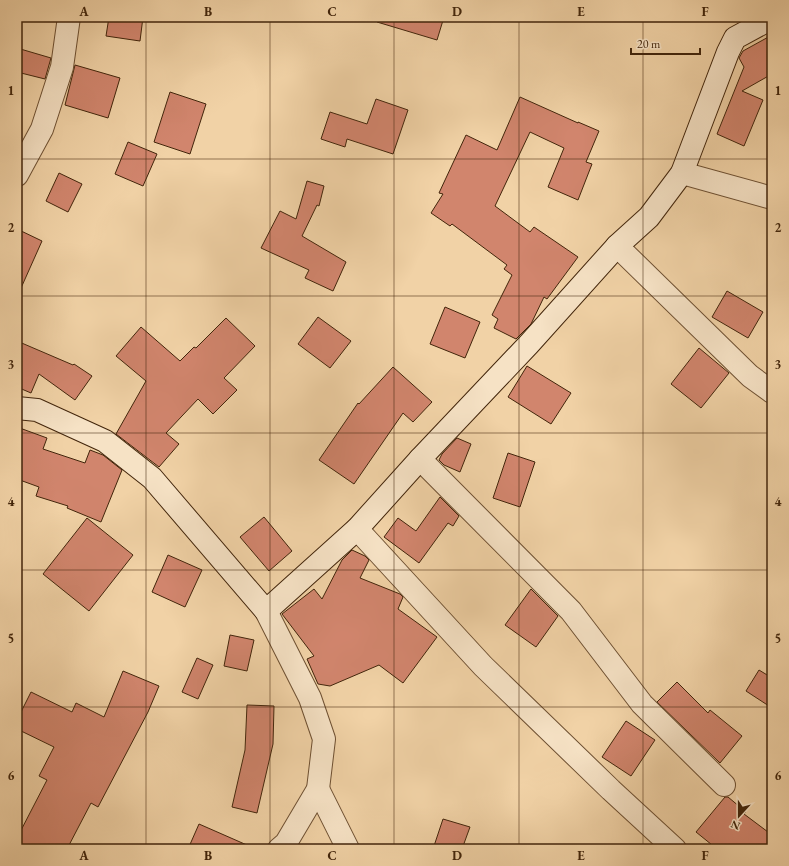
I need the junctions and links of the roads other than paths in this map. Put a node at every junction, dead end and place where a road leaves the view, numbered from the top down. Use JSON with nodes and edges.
{"nodes":[{"id":1,"x":69,"y":17,"type":"edge"},
{"id":2,"x":772,"y":18,"type":"edge"},
{"id":3,"x":682,"y":173,"type":"junction"},
{"id":4,"x":17,"y":174,"type":"edge"},
{"id":5,"x":772,"y":198,"type":"edge"},
{"id":6,"x":617,"y":246,"type":"junction"},
{"id":7,"x":772,"y":392,"type":"edge"},
{"id":8,"x":17,"y":408,"type":"edge"},
{"id":9,"x":420,"y":459,"type":"junction"},
{"id":10,"x":357,"y":529,"type":"junction"},
{"id":11,"x":266,"y":611,"type":"junction"},
{"id":12,"x":724,"y":786,"type":"dead end"},
{"id":13,"x":318,"y":789,"type":"junction"},
{"id":14,"x":279,"y":849,"type":"edge"},
{"id":15,"x":348,"y":849,"type":"edge"},
{"id":16,"x":675,"y":849,"type":"edge"}],
"edges":[{"from":1,"to":4,"type":"street"},
{"from":2,"to":3,"type":"street"},
{"from":3,"to":5,"type":"street"},
{"from":3,"to":6,"type":"street"},
{"from":6,"to":7,"type":"street"},
{"from":6,"to":9,"type":"street"},
{"from":8,"to":11,"type":"street"},
{"from":9,"to":10,"type":"street"},
{"from":9,"to":12,"type":"street"},
{"from":10,"to":11,"type":"street"},
{"from":10,"to":16,"type":"street"},
{"from":11,"to":13,"type":"street"},
{"from":13,"to":14,"type":"street"},
{"from":13,"to":15,"type":"street"}]}
